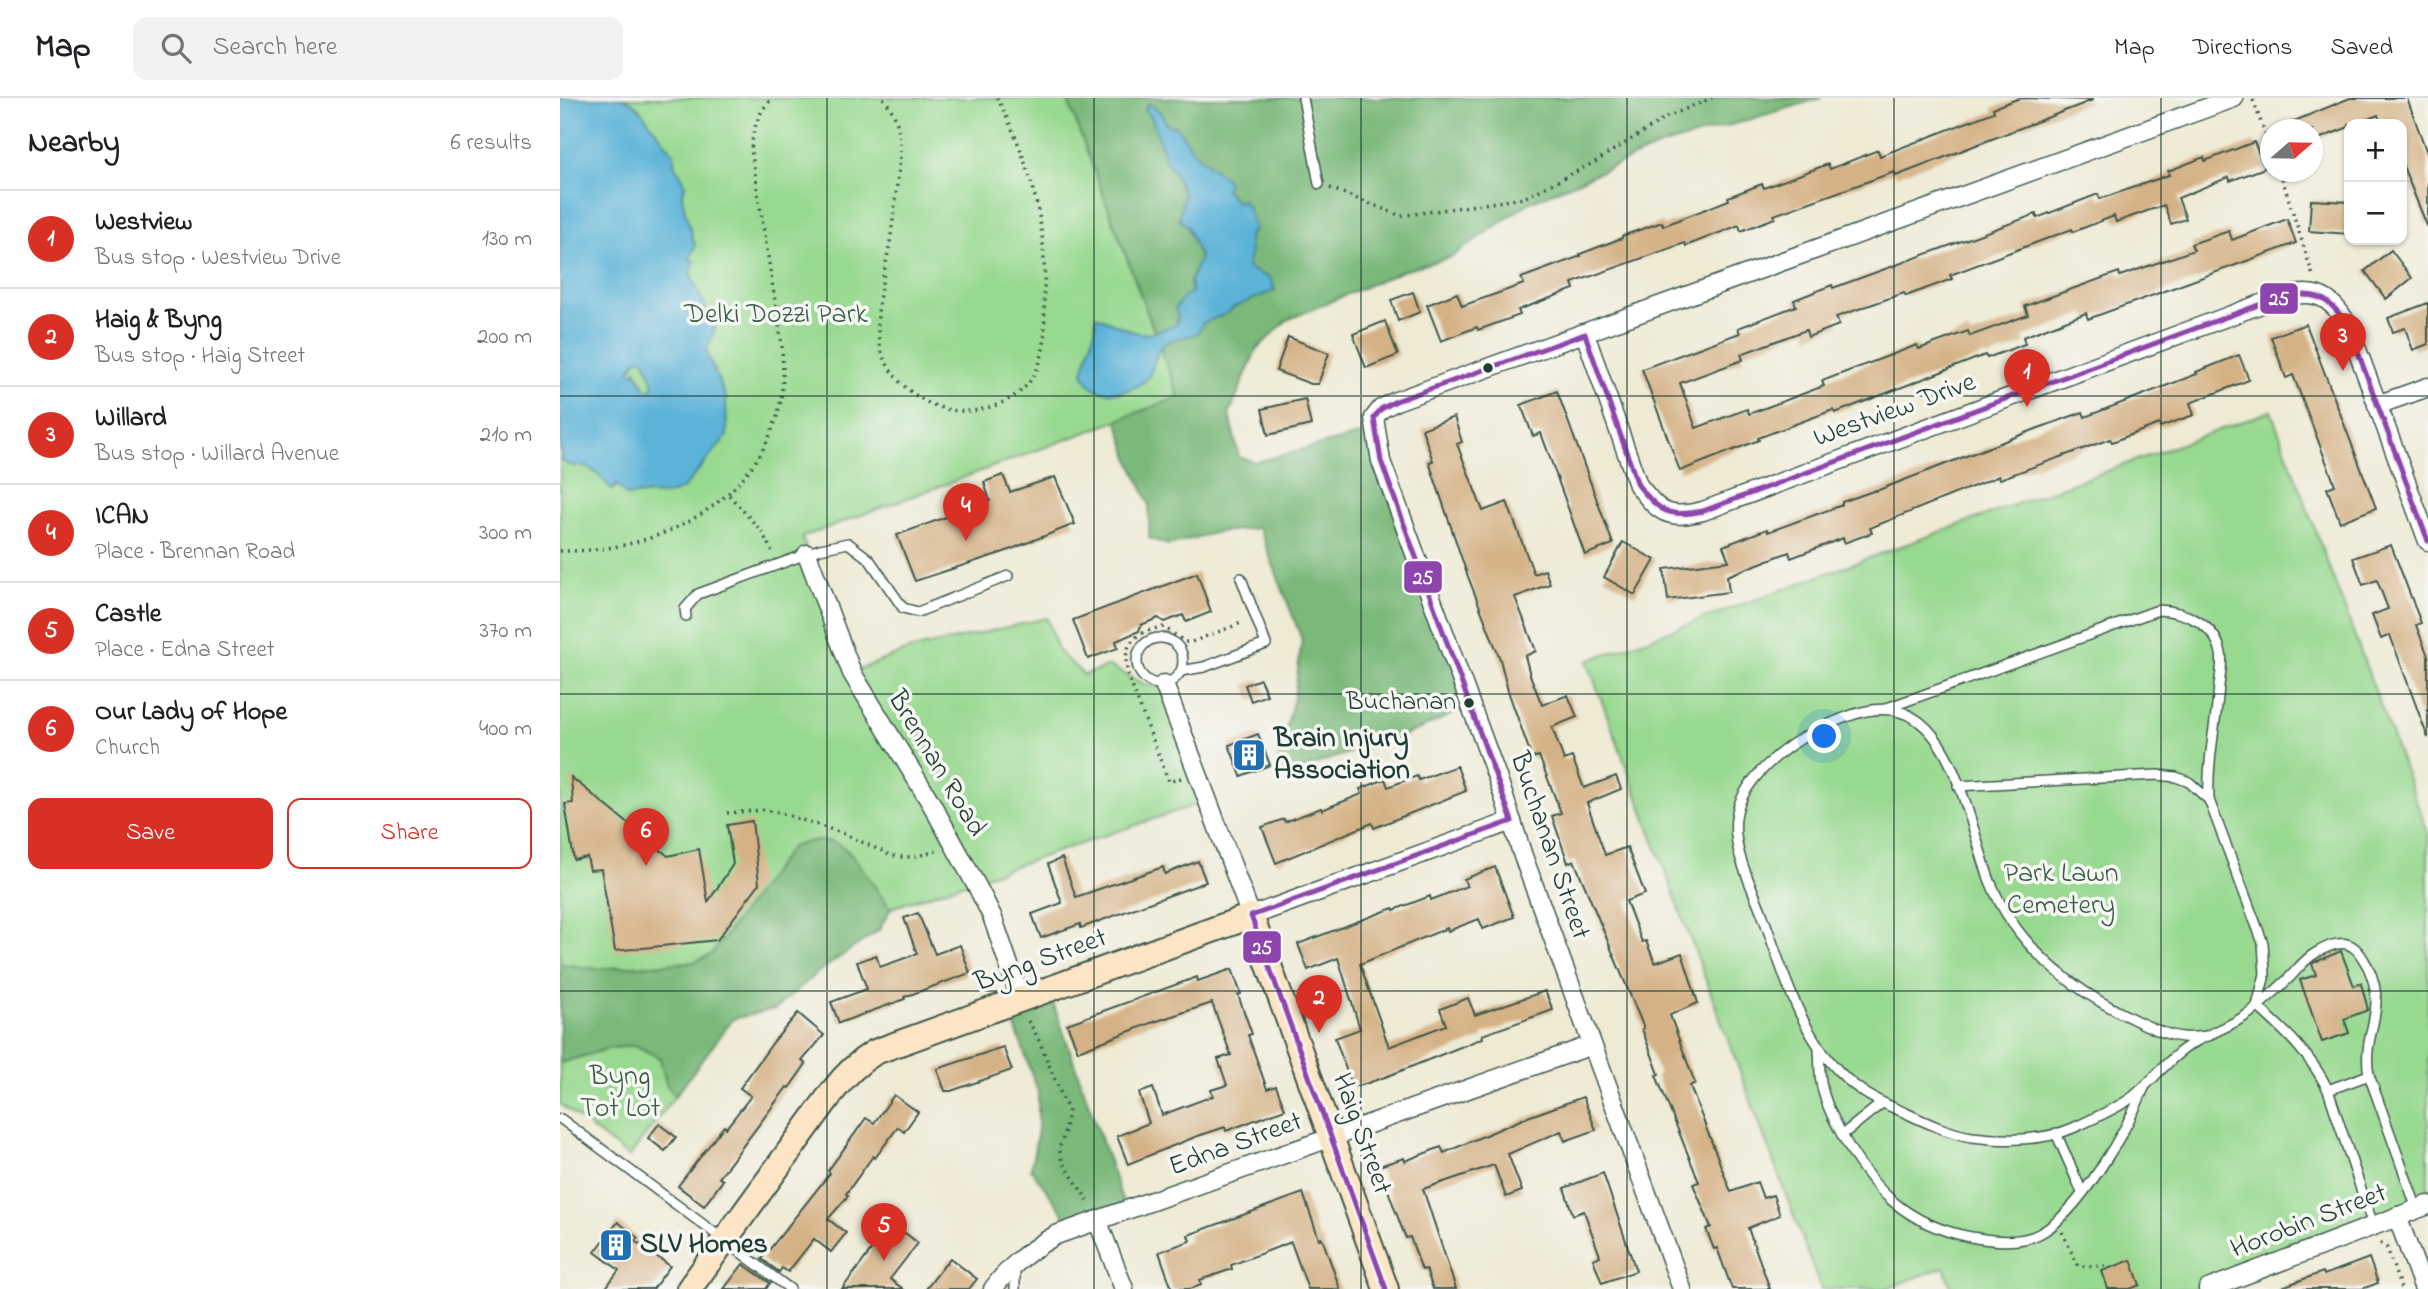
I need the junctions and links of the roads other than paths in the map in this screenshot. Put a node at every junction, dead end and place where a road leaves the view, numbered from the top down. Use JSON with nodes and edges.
{"nodes":[{"id":1,"x":1303,"y":98,"type":"edge"},
{"id":2,"x":2234,"y":98,"type":"edge"},
{"id":3,"x":1319,"y":184,"type":"road end"},
{"id":4,"x":1585,"y":334,"type":"junction"},
{"id":5,"x":2428,"y":387,"type":"edge"},
{"id":6,"x":2377,"y":405,"type":"junction"},
{"id":7,"x":2428,"y":541,"type":"edge"},
{"id":8,"x":807,"y":554,"type":"junction"},
{"id":9,"x":1009,"y":576,"type":"dead end"},
{"id":10,"x":1241,"y":578,"type":"dead end"},
{"id":11,"x":686,"y":616,"type":"dead end"},
{"id":12,"x":1181,"y":671,"type":"junction"},
{"id":13,"x":1164,"y":684,"type":"junction"},
{"id":14,"x":1885,"y":708,"type":"junction"},
{"id":15,"x":1958,"y":786,"type":"junction"},
{"id":16,"x":2209,"y":800,"type":"junction"},
{"id":17,"x":1511,"y":821,"type":"junction"},
{"id":18,"x":1251,"y":916,"type":"junction"},
{"id":19,"x":2257,"y":1006,"type":"junction"},
{"id":20,"x":1024,"y":1009,"type":"junction"},
{"id":21,"x":2209,"y":1036,"type":"junction"},
{"id":22,"x":1592,"y":1045,"type":"junction"},
{"id":23,"x":1819,"y":1050,"type":"junction"},
{"id":24,"x":2369,"y":1075,"type":"junction"},
{"id":25,"x":2146,"y":1084,"type":"junction"},
{"id":26,"x":2328,"y":1090,"type":"junction"},
{"id":27,"x":1882,"y":1103,"type":"junction"},
{"id":28,"x":561,"y":1119,"type":"edge"},
{"id":29,"x":2056,"y":1133,"type":"junction"},
{"id":30,"x":1842,"y":1135,"type":"junction"},
{"id":31,"x":1330,"y":1139,"type":"junction"},
{"id":32,"x":2082,"y":1192,"type":"junction"},
{"id":33,"x":2423,"y":1207,"type":"edge"},
{"id":34,"x":2397,"y":1216,"type":"junction"},
{"id":35,"x":1098,"y":1222,"type":"junction"},
{"id":36,"x":2373,"y":1225,"type":"junction"},
{"id":37,"x":724,"y":1241,"type":"junction"},
{"id":38,"x":1014,"y":1264,"type":"junction"},
{"id":39,"x":689,"y":1289,"type":"edge"},
{"id":40,"x":790,"y":1289,"type":"edge"},
{"id":41,"x":993,"y":1289,"type":"edge"},
{"id":42,"x":1015,"y":1289,"type":"edge"},
{"id":43,"x":1124,"y":1289,"type":"edge"},
{"id":44,"x":1386,"y":1289,"type":"edge"},
{"id":45,"x":1682,"y":1289,"type":"edge"},
{"id":46,"x":2208,"y":1289,"type":"edge"},
{"id":47,"x":2424,"y":1289,"type":"edge"}],
"edges":[{"from":1,"to":3,"type":"lane"},
{"from":2,"to":4,"type":"street"},
{"from":4,"to":6,"type":"street","name":"Westview Drive"},
{"from":4,"to":17,"type":"street","name":"Buchanan Street"},
{"from":5,"to":6,"type":"street"},
{"from":6,"to":7,"type":"street"},
{"from":8,"to":9,"type":"lane"},
{"from":8,"to":11,"type":"lane"},
{"from":8,"to":20,"type":"street","name":"Brennan Road"},
{"from":10,"to":12,"type":"lane"},
{"from":12,"to":13,"type":"lane"},
{"from":12,"to":13,"type":"lane"},
{"from":13,"to":18,"type":"street","name":"Haig Street"},
{"from":14,"to":15,"type":"lane"},
{"from":14,"to":16,"type":"lane"},
{"from":14,"to":23,"type":"lane"},
{"from":15,"to":16,"type":"lane"},
{"from":15,"to":21,"type":"lane"},
{"from":16,"to":19,"type":"lane"},
{"from":17,"to":18,"type":"street","name":"Byng Street"},
{"from":17,"to":22,"type":"street","name":"Buchanan Street"},
{"from":18,"to":20,"type":"street","name":"Byng Street"},
{"from":18,"to":31,"type":"street","name":"Haig Street"},
{"from":19,"to":21,"type":"lane"},
{"from":19,"to":24,"type":"lane"},
{"from":19,"to":26,"type":"lane"},
{"from":20,"to":37,"type":"street","name":"Byng Street"},
{"from":21,"to":25,"type":"lane"},
{"from":22,"to":31,"type":"street","name":"Edna Street"},
{"from":22,"to":45,"type":"street","name":"Buchanan Street"},
{"from":23,"to":27,"type":"lane"},
{"from":23,"to":30,"type":"lane"},
{"from":24,"to":26,"type":"lane"},
{"from":24,"to":33,"type":"lane"},
{"from":25,"to":29,"type":"lane"},
{"from":25,"to":32,"type":"lane"},
{"from":26,"to":36,"type":"lane"},
{"from":27,"to":29,"type":"lane"},
{"from":27,"to":30,"type":"lane"},
{"from":28,"to":37,"type":"lane"},
{"from":29,"to":32,"type":"lane"},
{"from":30,"to":32,"type":"lane"},
{"from":31,"to":35,"type":"street","name":"Edna Street"},
{"from":31,"to":44,"type":"street","name":"Haig Street"},
{"from":33,"to":34,"type":"street","name":"Horobin Street"},
{"from":34,"to":36,"type":"street","name":"Horobin Street"},
{"from":34,"to":47,"type":"street"},
{"from":35,"to":38,"type":"street","name":"Edna Street"},
{"from":35,"to":43,"type":"street"},
{"from":36,"to":46,"type":"street","name":"Horobin Street"},
{"from":37,"to":39,"type":"street","name":"Byng Street"},
{"from":37,"to":40,"type":"lane"},
{"from":38,"to":41,"type":"street","name":"Edna Street"},
{"from":38,"to":42,"type":"lane"}]}
